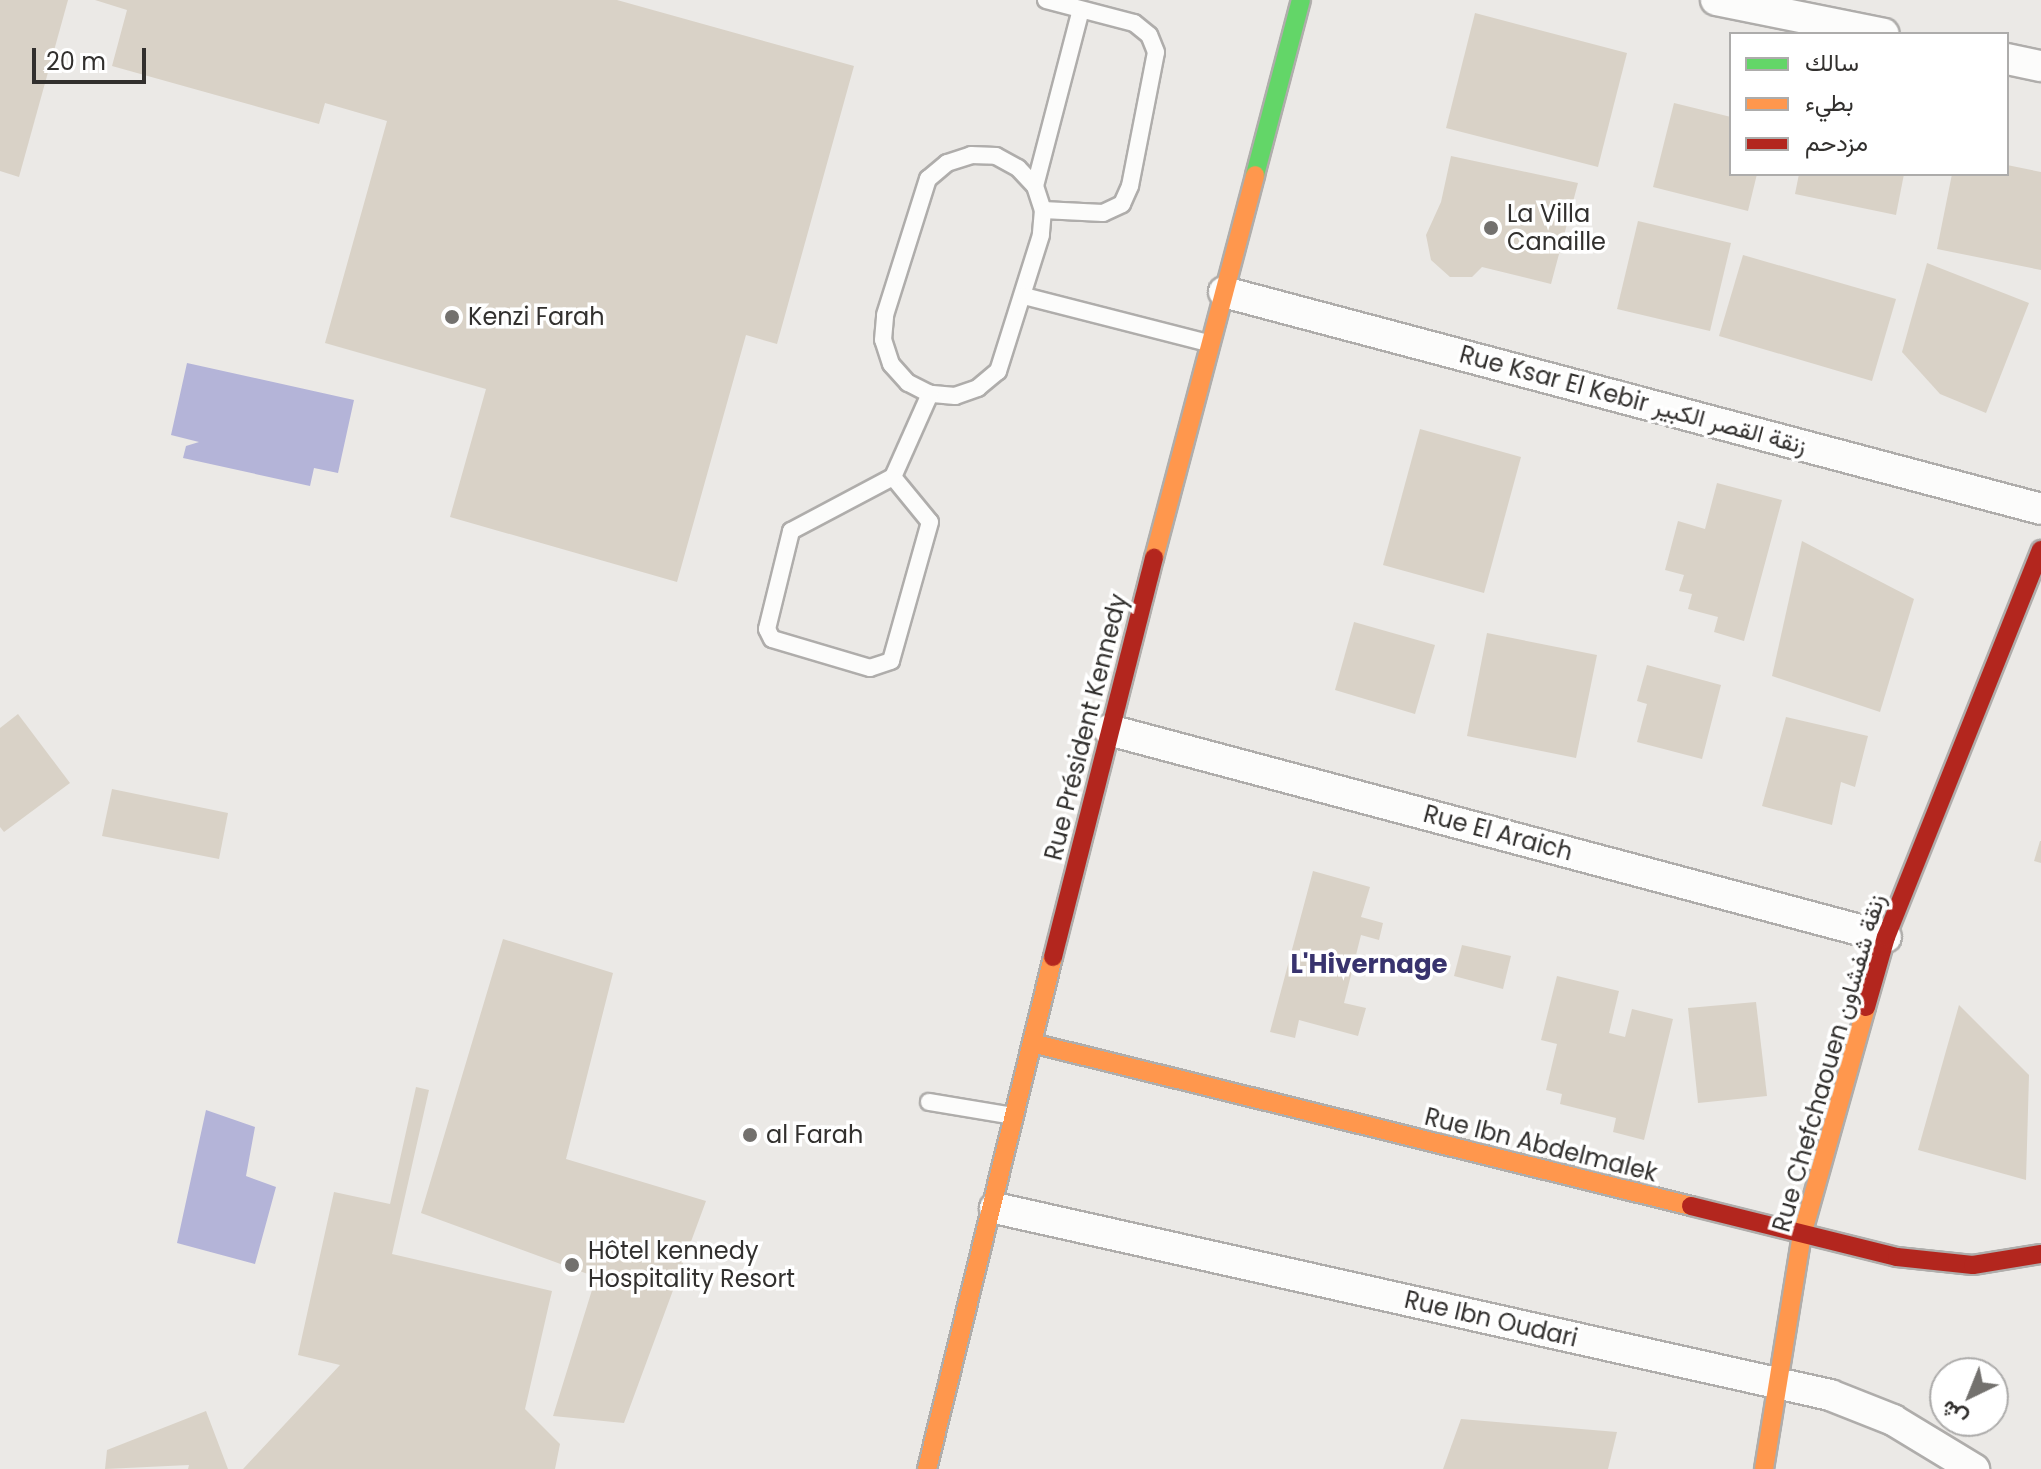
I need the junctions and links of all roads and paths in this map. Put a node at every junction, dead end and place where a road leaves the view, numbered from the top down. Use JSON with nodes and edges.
{"nodes":[{"id":1,"x":1046,"y":0,"type":"edge"},
{"id":2,"x":1301,"y":0,"type":"edge"},
{"id":3,"x":1716,"y":0,"type":"edge"},
{"id":4,"x":1081,"y":10,"type":"junction"},
{"id":5,"x":1874,"y":32,"type":"edge"},
{"id":6,"x":2009,"y":59,"type":"edge"},
{"id":7,"x":2041,"y":66,"type":"edge"},
{"id":8,"x":1035,"y":186,"type":"junction"},
{"id":9,"x":1043,"y":210,"type":"junction"},
{"id":10,"x":1224,"y":292,"type":"junction"},
{"id":11,"x":1024,"y":296,"type":"junction"},
{"id":12,"x":1210,"y":344,"type":"junction"},
{"id":13,"x":930,"y":394,"type":"junction"},
{"id":14,"x":893,"y":477,"type":"junction"},
{"id":15,"x":2041,"y":509,"type":"edge"},
{"id":16,"x":2041,"y":550,"type":"edge"},
{"id":17,"x":1109,"y":730,"type":"junction"},
{"id":18,"x":1886,"y":937,"type":"junction"},
{"id":19,"x":1032,"y":1043,"type":"junction"},
{"id":20,"x":929,"y":1102,"type":"dead end"},
{"id":21,"x":1015,"y":1116,"type":"junction"},
{"id":22,"x":995,"y":1208,"type":"junction"},
{"id":23,"x":1802,"y":1235,"type":"junction"},
{"id":24,"x":2041,"y":1254,"type":"edge"},
{"id":25,"x":1780,"y":1384,"type":"junction"},
{"id":26,"x":927,"y":1469,"type":"edge"},
{"id":27,"x":1764,"y":1469,"type":"edge"},
{"id":28,"x":1974,"y":1469,"type":"edge"}],
"edges":[{"from":1,"to":4,"type":"lane"},
{"from":2,"to":10,"type":"street","name":"Rue Président Kennedy"},
{"from":3,"to":5,"type":"street"},
{"from":4,"to":8,"type":"lane"},
{"from":4,"to":9,"type":"lane"},
{"from":6,"to":7,"type":"street"},
{"from":8,"to":9,"type":"lane"},
{"from":8,"to":13,"type":"lane"},
{"from":9,"to":11,"type":"lane"},
{"from":10,"to":12,"type":"street","name":"Rue Président Kennedy"},
{"from":10,"to":15,"type":"street","name":"Rue Ksar El Kebir زنقة القصر الكبير"},
{"from":11,"to":12,"type":"lane"},
{"from":11,"to":13,"type":"lane"},
{"from":12,"to":17,"type":"street","name":"Rue Président Kennedy"},
{"from":13,"to":14,"type":"lane"},
{"from":14,"to":14,"type":"lane"},
{"from":16,"to":18,"type":"street","name":"Rue Chefchaouen زنقة شفشاون"},
{"from":17,"to":18,"type":"street","name":"Rue El Araich"},
{"from":17,"to":19,"type":"street","name":"Rue Président Kennedy"},
{"from":18,"to":23,"type":"street","name":"Rue Chefchaouen زنقة شفشاون"},
{"from":19,"to":21,"type":"street","name":"Rue Président Kennedy"},
{"from":19,"to":23,"type":"street","name":"Rue Ibn Abdelmalek"},
{"from":20,"to":21,"type":"lane"},
{"from":21,"to":22,"type":"street","name":"Rue Président Kennedy"},
{"from":22,"to":25,"type":"street","name":"Rue Ibn Oudari"},
{"from":22,"to":26,"type":"street","name":"Rue Président Kennedy"},
{"from":23,"to":24,"type":"street","name":"Rue Ibn Abdelmalek"},
{"from":23,"to":25,"type":"street","name":"Rue Chefchaouen زنقة شفشاون"},
{"from":25,"to":27,"type":"street","name":"Rue Chefchaouen زنقة شفشاون"},
{"from":25,"to":28,"type":"street","name":"Rue Ibn Oudari"}]}
